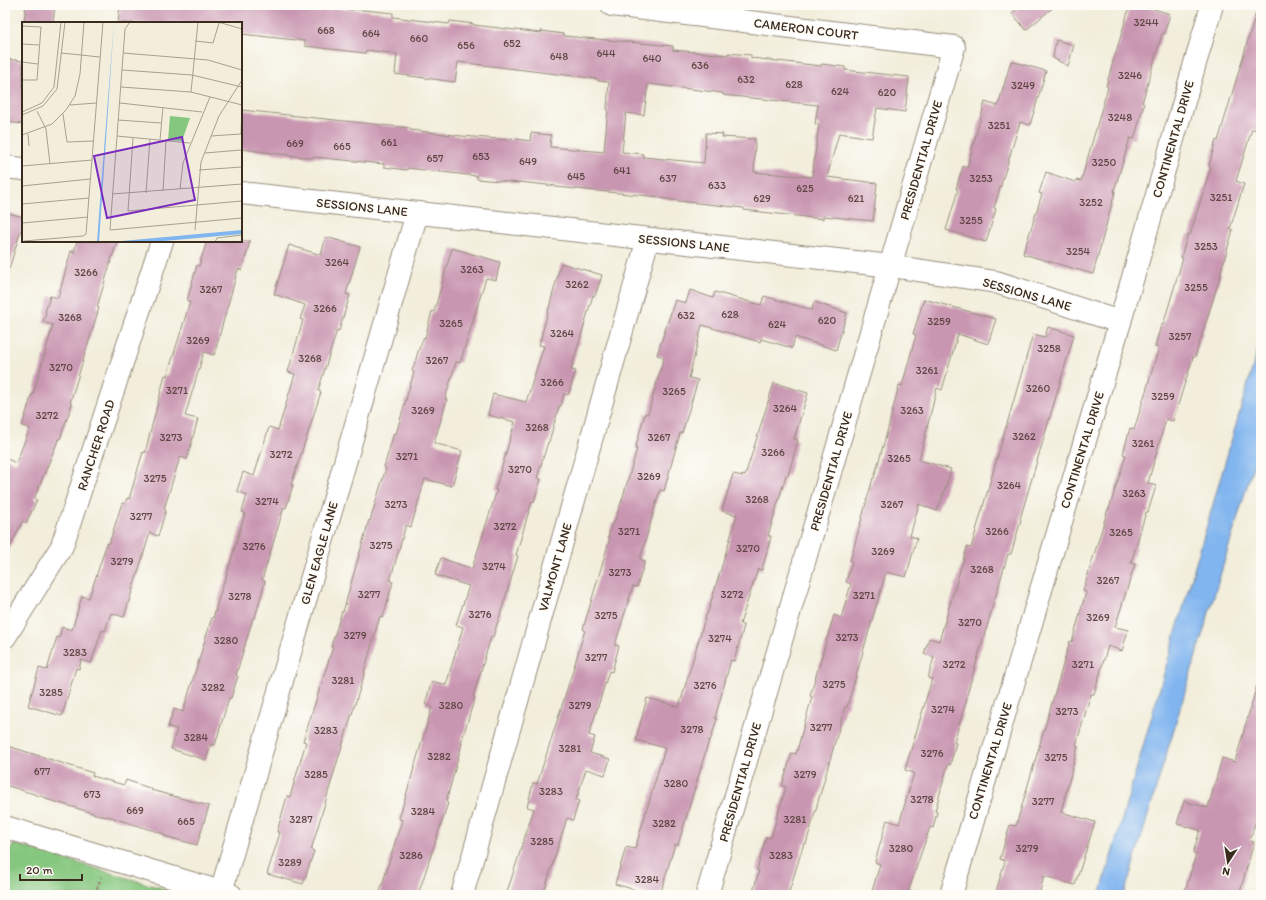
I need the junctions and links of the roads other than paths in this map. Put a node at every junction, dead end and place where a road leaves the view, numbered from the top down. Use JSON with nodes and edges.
{"nodes":[{"id":1,"x":612,"y":5,"type":"edge"},
{"id":2,"x":1212,"y":5,"type":"edge"},
{"id":3,"x":954,"y":47,"type":"joint"},
{"id":4,"x":5,"y":167,"type":"edge"},
{"id":5,"x":22,"y":169,"type":"edge"},
{"id":6,"x":242,"y":193,"type":"edge"},
{"id":7,"x":416,"y":213,"type":"junction"},
{"id":8,"x":648,"y":239,"type":"junction"},
{"id":9,"x":162,"y":242,"type":"edge"},
{"id":10,"x":890,"y":266,"type":"junction"},
{"id":11,"x":1120,"y":322,"type":"junction"},
{"id":12,"x":5,"y":637,"type":"edge"},
{"id":13,"x":5,"y":827,"type":"edge"},
{"id":14,"x":226,"y":894,"type":"edge"},
{"id":15,"x":462,"y":895,"type":"edge"},
{"id":16,"x":707,"y":895,"type":"edge"},
{"id":17,"x":950,"y":895,"type":"edge"}],
"edges":[{"from":1,"to":3,"type":"street","name":"CAMERON COURT"},
{"from":2,"to":11,"type":"street","name":"CONTINENTAL DRIVE"},
{"from":3,"to":10,"type":"street","name":"PRESIDENTIAL DRIVE"},
{"from":4,"to":5,"type":"street"},
{"from":6,"to":7,"type":"street","name":"SESSIONS LANE"},
{"from":7,"to":8,"type":"street","name":"SESSIONS LANE"},
{"from":7,"to":14,"type":"street","name":"GLEN EAGLE LANE"},
{"from":8,"to":10,"type":"street","name":"SESSIONS LANE"},
{"from":8,"to":15,"type":"street","name":"VALMONT LANE"},
{"from":9,"to":12,"type":"street","name":"RANCHER ROAD"},
{"from":10,"to":11,"type":"street","name":"SESSIONS LANE"},
{"from":10,"to":16,"type":"street","name":"PRESIDENTIAL DRIVE"},
{"from":11,"to":17,"type":"street","name":"CONTINENTAL DRIVE"},
{"from":13,"to":14,"type":"street"}]}
